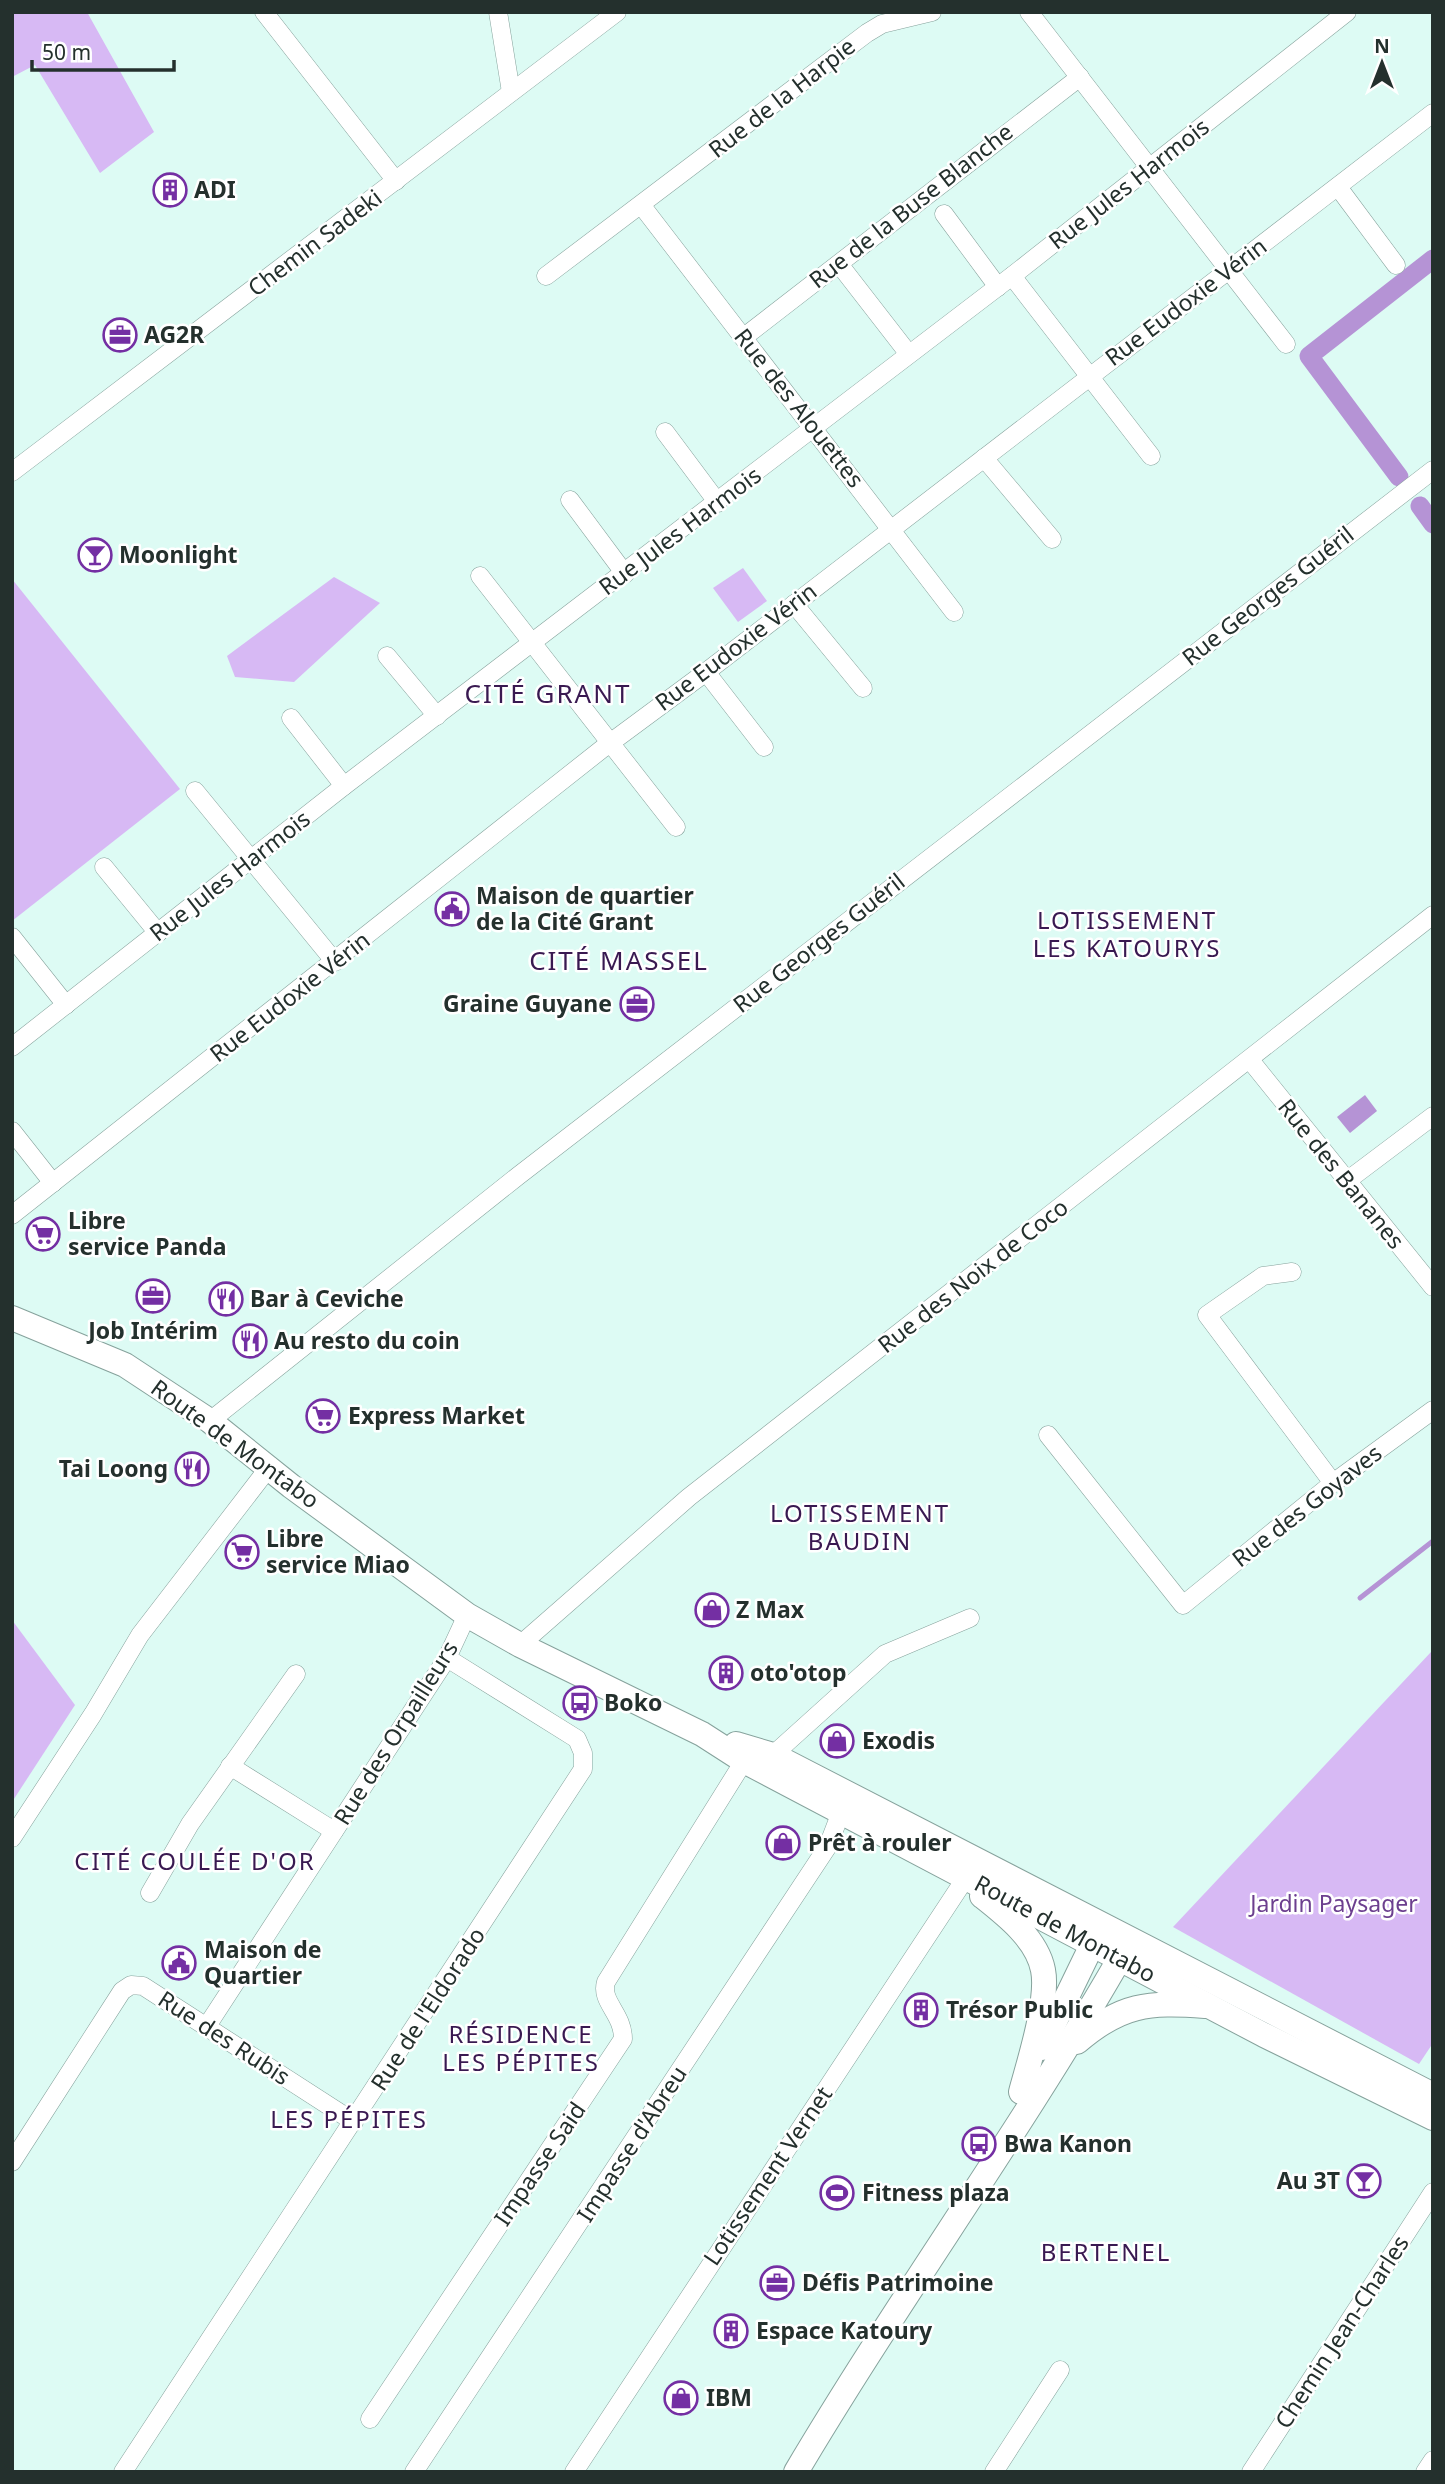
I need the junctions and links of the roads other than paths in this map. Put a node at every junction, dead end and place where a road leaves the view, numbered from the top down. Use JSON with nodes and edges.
{"nodes":[{"id":1,"x":264,"y":12,"type":"edge"},
{"id":2,"x":498,"y":12,"type":"edge"},
{"id":3,"x":617,"y":12,"type":"edge"},
{"id":4,"x":932,"y":12,"type":"edge"},
{"id":5,"x":1029,"y":12,"type":"edge"},
{"id":6,"x":1347,"y":12,"type":"edge"},
{"id":7,"x":1080,"y":77,"type":"junction"},
{"id":8,"x":511,"y":92,"type":"junction"},
{"id":9,"x":1433,"y":113,"type":"edge"},
{"id":10,"x":1149,"y":167,"type":"junction"},
{"id":11,"x":397,"y":181,"type":"junction"},
{"id":12,"x":1338,"y":187,"type":"junction"},
{"id":13,"x":642,"y":206,"type":"junction"},
{"id":14,"x":944,"y":214,"type":"dead end"},
{"id":15,"x":838,"y":264,"type":"junction"},
{"id":16,"x":1396,"y":264,"type":"dead end"},
{"id":17,"x":1229,"y":270,"type":"junction"},
{"id":18,"x":546,"y":276,"type":"dead end"},
{"id":19,"x":1005,"y":282,"type":"junction"},
{"id":20,"x":744,"y":337,"type":"junction"},
{"id":21,"x":1286,"y":344,"type":"dead end"},
{"id":22,"x":908,"y":353,"type":"junction"},
{"id":23,"x":1088,"y":375,"type":"junction"},
{"id":24,"x":815,"y":428,"type":"junction"},
{"id":25,"x":665,"y":432,"type":"dead end"},
{"id":26,"x":1151,"y":456,"type":"dead end"},
{"id":27,"x":985,"y":458,"type":"junction"},
{"id":28,"x":1433,"y":470,"type":"edge"},
{"id":29,"x":12,"y":472,"type":"edge"},
{"id":30,"x":570,"y":500,"type":"dead end"},
{"id":31,"x":719,"y":503,"type":"junction"},
{"id":32,"x":892,"y":528,"type":"junction"},
{"id":33,"x":1052,"y":539,"type":"dead end"},
{"id":34,"x":625,"y":574,"type":"junction"},
{"id":35,"x":480,"y":576,"type":"dead end"},
{"id":36,"x":794,"y":604,"type":"junction"},
{"id":37,"x":954,"y":612,"type":"dead end"},
{"id":38,"x":533,"y":642,"type":"junction"},
{"id":39,"x":387,"y":656,"type":"dead end"},
{"id":40,"x":706,"y":672,"type":"junction"},
{"id":41,"x":863,"y":688,"type":"dead end"},
{"id":42,"x":437,"y":716,"type":"junction"},
{"id":43,"x":291,"y":718,"type":"dead end"},
{"id":44,"x":608,"y":743,"type":"junction"},
{"id":45,"x":764,"y":747,"type":"dead end"},
{"id":46,"x":344,"y":786,"type":"junction"},
{"id":47,"x":195,"y":791,"type":"dead end"},
{"id":48,"x":676,"y":827,"type":"dead end"},
{"id":49,"x":250,"y":859,"type":"junction"},
{"id":50,"x":104,"y":867,"type":"dead end"},
{"id":51,"x":1433,"y":915,"type":"edge"},
{"id":52,"x":158,"y":933,"type":"junction"},
{"id":53,"x":12,"y":937,"type":"edge"},
{"id":54,"x":335,"y":962,"type":"junction"},
{"id":55,"x":66,"y":1005,"type":"junction"},
{"id":56,"x":12,"y":1047,"type":"edge"},
{"id":57,"x":1250,"y":1060,"type":"junction"},
{"id":58,"x":1433,"y":1116,"type":"edge"},
{"id":59,"x":12,"y":1130,"type":"edge"},
{"id":60,"x":1348,"y":1180,"type":"junction"},
{"id":61,"x":53,"y":1183,"type":"junction"},
{"id":62,"x":12,"y":1215,"type":"edge"},
{"id":63,"x":1292,"y":1272,"type":"dead end"},
{"id":64,"x":1433,"y":1287,"type":"edge"},
{"id":65,"x":12,"y":1318,"type":"edge"},
{"id":66,"x":1433,"y":1410,"type":"edge"},
{"id":67,"x":210,"y":1421,"type":"junction"},
{"id":68,"x":1048,"y":1434,"type":"dead end"},
{"id":69,"x":270,"y":1466,"type":"junction"},
{"id":70,"x":1333,"y":1483,"type":"junction"},
{"id":71,"x":467,"y":1615,"type":"junction"},
{"id":72,"x":970,"y":1618,"type":"dead end"},
{"id":73,"x":520,"y":1645,"type":"junction"},
{"id":74,"x":447,"y":1658,"type":"junction"},
{"id":75,"x":296,"y":1674,"type":"dead end"},
{"id":76,"x":702,"y":1734,"type":"junction"},
{"id":77,"x":773,"y":1755,"type":"junction"},
{"id":78,"x":744,"y":1760,"type":"junction"},
{"id":79,"x":230,"y":1766,"type":"junction"},
{"id":80,"x":841,"y":1812,"type":"junction"},
{"id":81,"x":334,"y":1831,"type":"junction"},
{"id":82,"x":12,"y":1838,"type":"edge"},
{"id":83,"x":931,"y":1858,"type":"junction"},
{"id":84,"x":963,"y":1882,"type":"junction"},
{"id":85,"x":150,"y":1893,"type":"dead end"},
{"id":86,"x":1117,"y":1932,"type":"junction"},
{"id":87,"x":1093,"y":1943,"type":"junction"},
{"id":88,"x":1119,"y":1958,"type":"junction"},
{"id":89,"x":1210,"y":2006,"type":"junction"},
{"id":90,"x":207,"y":2026,"type":"junction"},
{"id":91,"x":1066,"y":2052,"type":"junction"},
{"id":92,"x":1368,"y":2061,"type":"junction"},
{"id":93,"x":1433,"y":2087,"type":"edge"},
{"id":94,"x":1021,"y":2092,"type":"junction"},
{"id":95,"x":1433,"y":2095,"type":"edge"},
{"id":96,"x":1433,"y":2118,"type":"edge"},
{"id":97,"x":354,"y":2122,"type":"junction"},
{"id":98,"x":996,"y":2155,"type":"junction"},
{"id":99,"x":12,"y":2162,"type":"edge"},
{"id":100,"x":1433,"y":2192,"type":"edge"},
{"id":101,"x":1060,"y":2370,"type":"dead end"},
{"id":102,"x":370,"y":2419,"type":"dead end"},
{"id":103,"x":821,"y":2430,"type":"junction"},
{"id":104,"x":1433,"y":2460,"type":"edge"},
{"id":105,"x":123,"y":2472,"type":"edge"},
{"id":106,"x":414,"y":2472,"type":"edge"},
{"id":107,"x":574,"y":2472,"type":"edge"},
{"id":108,"x":787,"y":2472,"type":"edge"},
{"id":109,"x":796,"y":2472,"type":"edge"},
{"id":110,"x":994,"y":2472,"type":"edge"},
{"id":111,"x":1251,"y":2472,"type":"edge"},
{"id":112,"x":1425,"y":2472,"type":"edge"}],
"edges":[{"from":1,"to":11,"type":"street"},
{"from":2,"to":8,"type":"street"},
{"from":3,"to":8,"type":"street","name":"Chemin Sadeki"},
{"from":4,"to":13,"type":"street","name":"Rue de la Harpie"},
{"from":5,"to":7,"type":"street"},
{"from":6,"to":10,"type":"street","name":"Rue Jules Harmois"},
{"from":7,"to":10,"type":"street"},
{"from":7,"to":15,"type":"street","name":"Rue de la Buse Blanche"},
{"from":8,"to":11,"type":"street","name":"Chemin Sadeki"},
{"from":9,"to":12,"type":"street","name":"Rue Eudoxie Vérin"},
{"from":10,"to":17,"type":"street"},
{"from":10,"to":19,"type":"street","name":"Rue Jules Harmois"},
{"from":11,"to":29,"type":"street","name":"Chemin Sadeki"},
{"from":12,"to":16,"type":"street"},
{"from":12,"to":17,"type":"street","name":"Rue Eudoxie Vérin"},
{"from":13,"to":18,"type":"street","name":"Rue de la Harpie"},
{"from":13,"to":20,"type":"street","name":"Rue des Alouettes"},
{"from":14,"to":19,"type":"street"},
{"from":15,"to":20,"type":"street","name":"Rue de la Buse Blanche"},
{"from":15,"to":22,"type":"street"},
{"from":17,"to":21,"type":"street"},
{"from":17,"to":23,"type":"street","name":"Rue Eudoxie Vérin"},
{"from":19,"to":22,"type":"street","name":"Rue Jules Harmois"},
{"from":19,"to":23,"type":"street"},
{"from":20,"to":24,"type":"street","name":"Rue des Alouettes"},
{"from":22,"to":24,"type":"street","name":"Rue Jules Harmois"},
{"from":23,"to":26,"type":"street"},
{"from":23,"to":27,"type":"street","name":"Rue Eudoxie Vérin"},
{"from":24,"to":31,"type":"street","name":"Rue Jules Harmois"},
{"from":24,"to":32,"type":"street","name":"Rue des Alouettes"},
{"from":25,"to":31,"type":"street"},
{"from":27,"to":32,"type":"street","name":"Rue Eudoxie Vérin"},
{"from":27,"to":33,"type":"street"},
{"from":28,"to":67,"type":"street","name":"Rue Georges Guéril"},
{"from":30,"to":34,"type":"street"},
{"from":31,"to":34,"type":"street","name":"Rue Jules Harmois"},
{"from":32,"to":36,"type":"street","name":"Rue Eudoxie Vérin"},
{"from":32,"to":37,"type":"street","name":"Rue des Alouettes"},
{"from":34,"to":38,"type":"street","name":"Rue Jules Harmois"},
{"from":35,"to":38,"type":"street"},
{"from":36,"to":40,"type":"street","name":"Rue Eudoxie Vérin"},
{"from":36,"to":41,"type":"street"},
{"from":38,"to":42,"type":"street","name":"Rue Jules Harmois"},
{"from":38,"to":44,"type":"street"},
{"from":39,"to":42,"type":"street"},
{"from":40,"to":44,"type":"street","name":"Rue Eudoxie Vérin"},
{"from":40,"to":45,"type":"street"},
{"from":42,"to":46,"type":"street","name":"Rue Jules Harmois"},
{"from":43,"to":46,"type":"street"},
{"from":44,"to":48,"type":"street"},
{"from":44,"to":54,"type":"street","name":"Rue Eudoxie Vérin"},
{"from":46,"to":49,"type":"street","name":"Rue Jules Harmois"},
{"from":47,"to":49,"type":"street"},
{"from":49,"to":52,"type":"street","name":"Rue Jules Harmois"},
{"from":49,"to":54,"type":"street"},
{"from":50,"to":52,"type":"street"},
{"from":51,"to":57,"type":"street","name":"Rue des Noix de Coco"},
{"from":52,"to":55,"type":"street","name":"Rue Jules Harmois"},
{"from":53,"to":55,"type":"street"},
{"from":54,"to":61,"type":"street","name":"Rue Eudoxie Vérin"},
{"from":55,"to":56,"type":"street","name":"Rue Jules Harmois"},
{"from":57,"to":60,"type":"street","name":"Rue des Bananes"},
{"from":57,"to":73,"type":"street","name":"Rue des Noix de Coco"},
{"from":58,"to":60,"type":"street"},
{"from":59,"to":61,"type":"street"},
{"from":60,"to":64,"type":"street","name":"Rue des Bananes"},
{"from":61,"to":62,"type":"street","name":"Rue Eudoxie Vérin"},
{"from":63,"to":70,"type":"street"},
{"from":65,"to":67,"type":"main road","name":"Route de Montabo"},
{"from":66,"to":70,"type":"street","name":"Rue des Goyaves"},
{"from":67,"to":69,"type":"main road","name":"Route de Montabo"},
{"from":68,"to":70,"type":"street","name":"Rue des Goyaves"},
{"from":69,"to":71,"type":"main road","name":"Route de Montabo"},
{"from":69,"to":82,"type":"street"},
{"from":71,"to":73,"type":"main road","name":"Route de Montabo"},
{"from":71,"to":74,"type":"street","name":"Rue des Orpailleurs"},
{"from":72,"to":77,"type":"street"},
{"from":73,"to":76,"type":"main road","name":"Route de Montabo"},
{"from":74,"to":81,"type":"street","name":"Rue des Orpailleurs"},
{"from":74,"to":97,"type":"street","name":"Rue de l'Eldorado"},
{"from":75,"to":79,"type":"street"},
{"from":76,"to":77,"type":"main road","name":"Route de Montabo"},
{"from":76,"to":78,"type":"main road","name":"Route de Montabo"},
{"from":77,"to":86,"type":"main road","name":"Route de Montabo"},
{"from":78,"to":80,"type":"main road","name":"Route de Montabo"},
{"from":78,"to":102,"type":"street","name":"Impasse Said"},
{"from":79,"to":81,"type":"street"},
{"from":79,"to":85,"type":"street"},
{"from":80,"to":83,"type":"main road","name":"Route de Montabo"},
{"from":80,"to":106,"type":"street","name":"Impasse d'Abreu"},
{"from":81,"to":90,"type":"street","name":"Rue des Orpailleurs"},
{"from":83,"to":84,"type":"main road"},
{"from":83,"to":87,"type":"main road","name":"Route de Montabo"},
{"from":84,"to":94,"type":"main road"},
{"from":84,"to":107,"type":"street","name":"Lotissement Vernet"},
{"from":86,"to":87,"type":"main road"},
{"from":86,"to":88,"type":"main road"},
{"from":86,"to":92,"type":"main road","name":"Route de Montabo"},
{"from":87,"to":88,"type":"main road","name":"Route de Montabo"},
{"from":87,"to":94,"type":"main road"},
{"from":88,"to":89,"type":"main road","name":"Route de Montabo"},
{"from":88,"to":91,"type":"main road"},
{"from":89,"to":91,"type":"main road"},
{"from":89,"to":96,"type":"main road","name":"Route de Montabo"},
{"from":90,"to":97,"type":"street","name":"Rue des Rubis"},
{"from":90,"to":99,"type":"street","name":"Rue des Rubis"},
{"from":91,"to":98,"type":"main road"},
{"from":92,"to":93,"type":"street"},
{"from":92,"to":95,"type":"main road","name":"Route de Montabo"},
{"from":94,"to":98,"type":"main road"},
{"from":97,"to":105,"type":"street","name":"Rue de l'Eldorado"},
{"from":98,"to":103,"type":"main road"},
{"from":100,"to":111,"type":"street","name":"Chemin Jean-Charles"},
{"from":101,"to":110,"type":"street"},
{"from":103,"to":108,"type":"main road"},
{"from":103,"to":109,"type":"main road"},
{"from":104,"to":112,"type":"street"}]}
